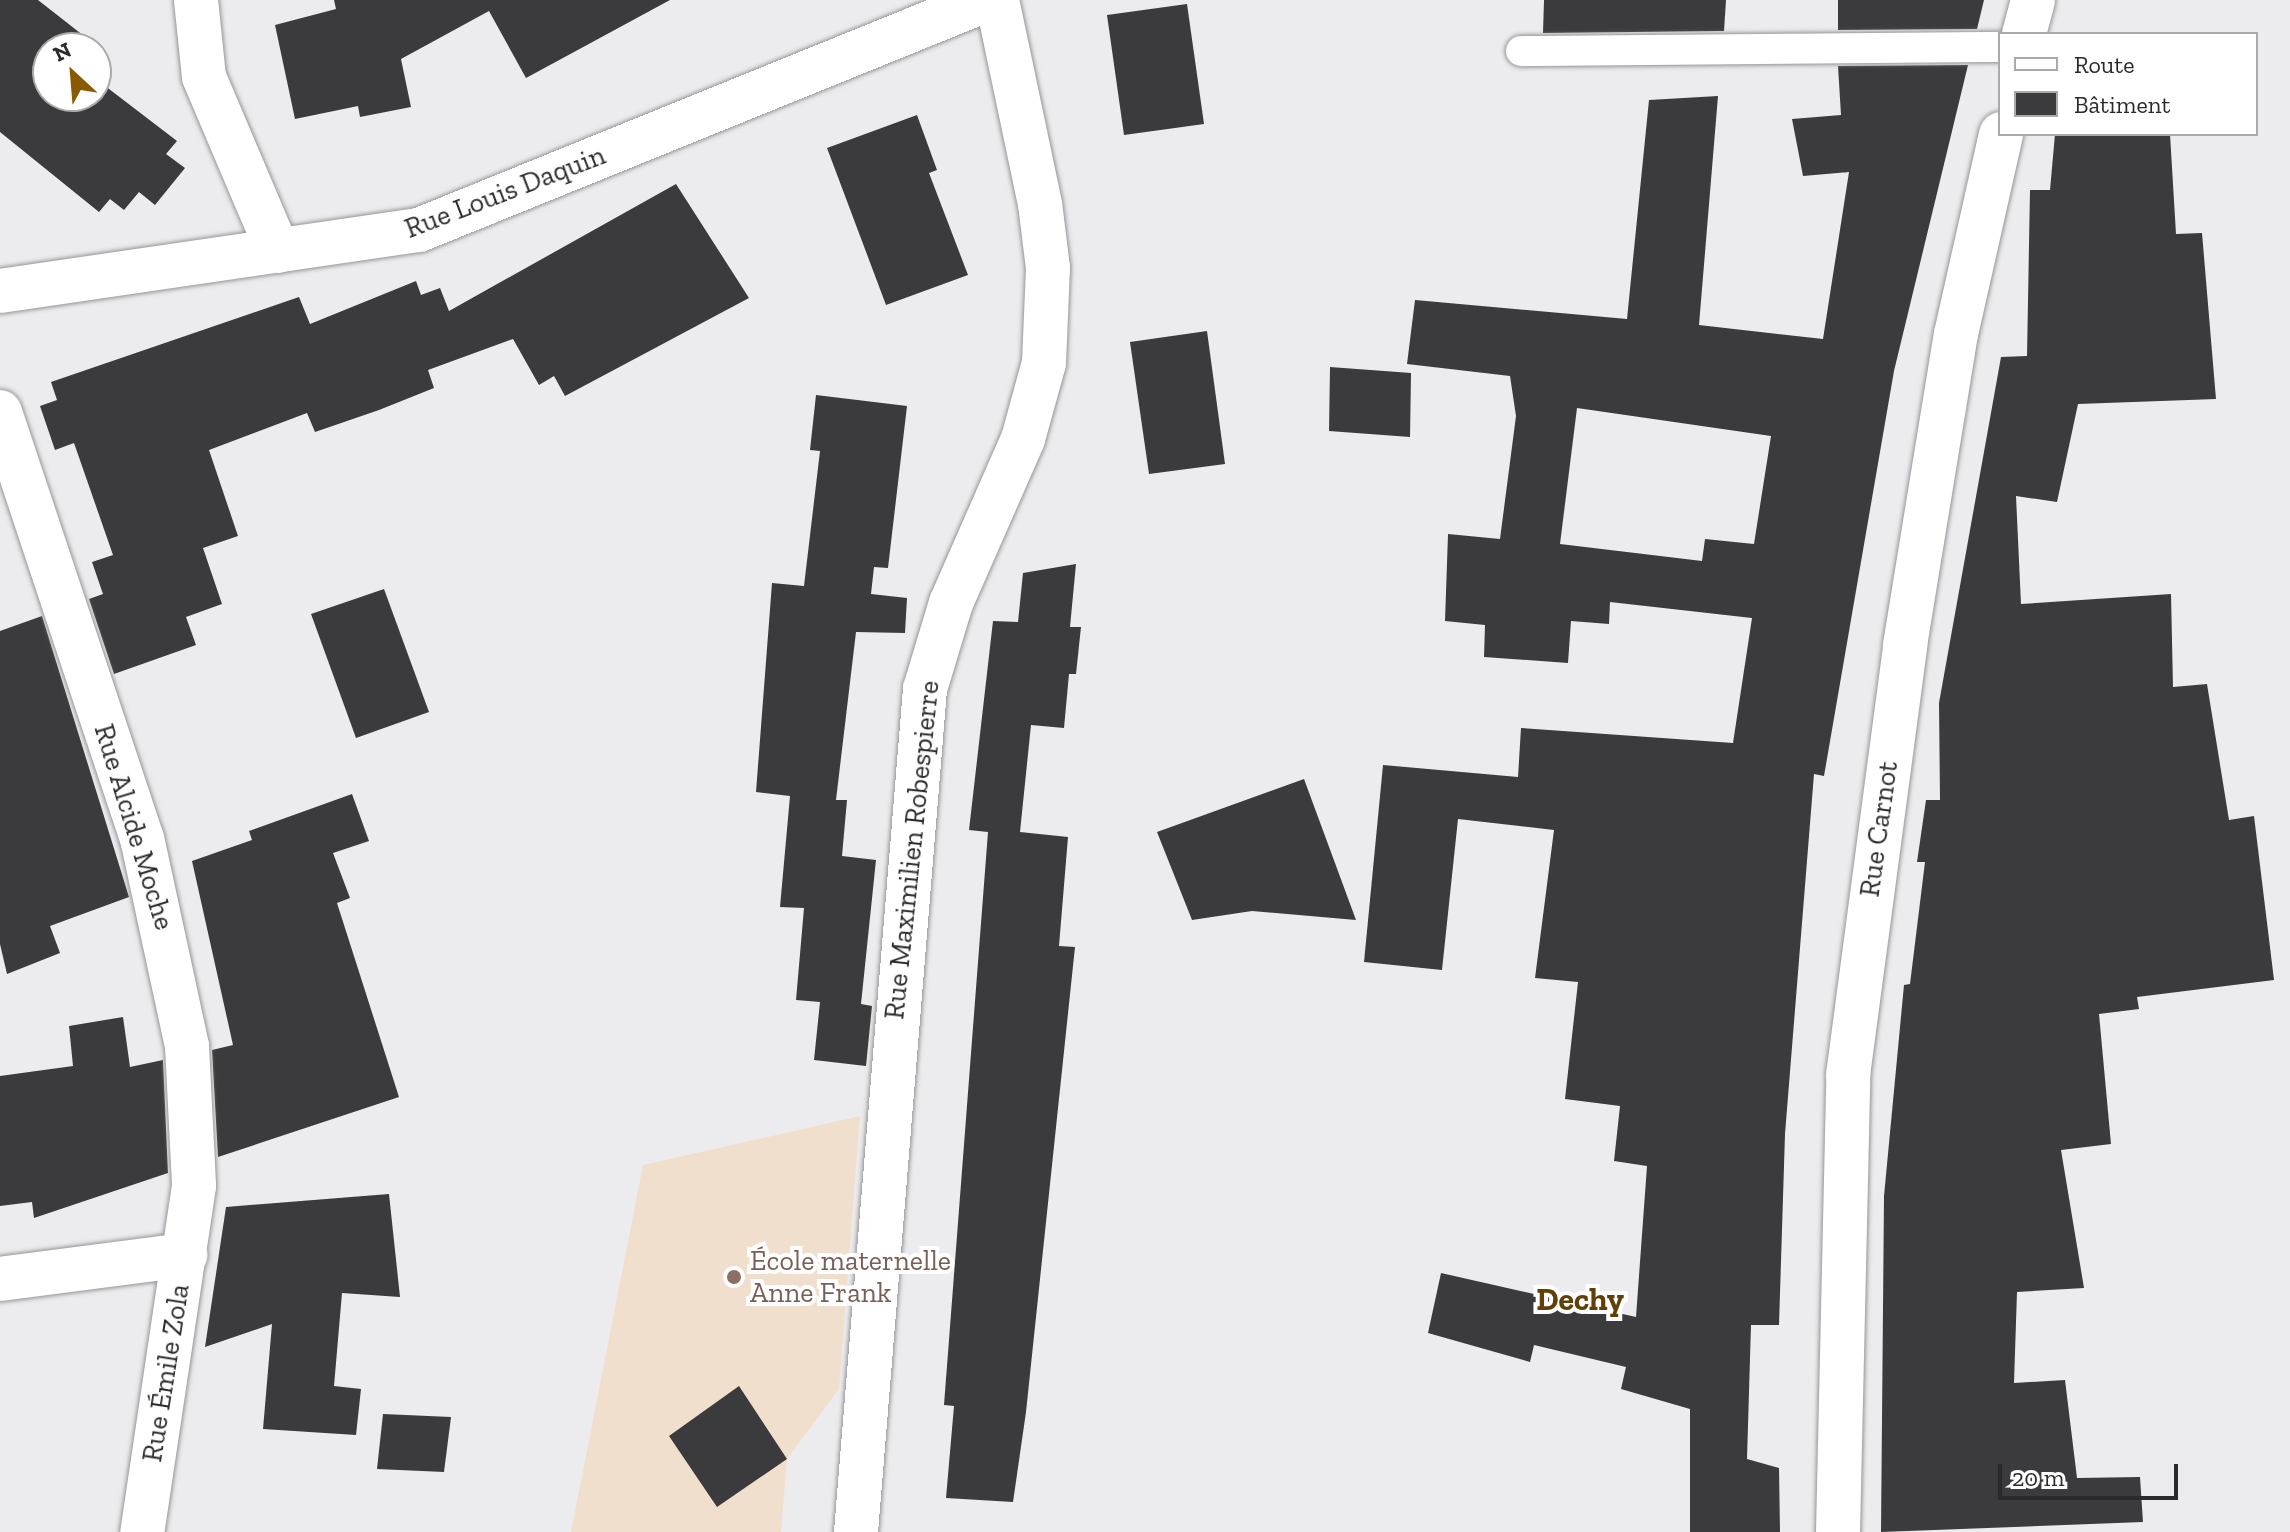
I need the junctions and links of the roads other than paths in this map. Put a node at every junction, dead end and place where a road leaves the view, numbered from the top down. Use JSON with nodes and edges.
{"nodes":[{"id":1,"x":196,"y":0,"type":"edge"},
{"id":2,"x":986,"y":0,"type":"edge"},
{"id":3,"x":997,"y":0,"type":"edge"},
{"id":4,"x":2033,"y":0,"type":"edge"},
{"id":5,"x":2025,"y":32,"type":"edge"},
{"id":6,"x":1998,"y":47,"type":"edge"},
{"id":7,"x":1521,"y":51,"type":"dead end"},
{"id":8,"x":2001,"y":136,"type":"edge"},
{"id":9,"x":278,"y":251,"type":"junction"},
{"id":10,"x":0,"y":291,"type":"edge"},
{"id":11,"x":0,"y":412,"type":"edge"},
{"id":12,"x":185,"y":1255,"type":"junction"},
{"id":13,"x":0,"y":1279,"type":"edge"},
{"id":14,"x":142,"y":1532,"type":"edge"},
{"id":15,"x":856,"y":1532,"type":"edge"},
{"id":16,"x":1838,"y":1532,"type":"edge"}],
"edges":[{"from":1,"to":9,"type":"street"},
{"from":2,"to":9,"type":"street","name":"Rue Louis Daquin"},
{"from":3,"to":15,"type":"street","name":"Rue Maximilien Robespierre"},
{"from":4,"to":5,"type":"street"},
{"from":6,"to":7,"type":"lane"},
{"from":8,"to":16,"type":"street","name":"Rue Carnot"},
{"from":9,"to":10,"type":"street","name":"Rue Louis Daquin"},
{"from":11,"to":12,"type":"street","name":"Rue Alcide Moche"},
{"from":12,"to":13,"type":"street","name":"Rue Émile Zola"},
{"from":12,"to":14,"type":"street","name":"Rue Émile Zola"}]}
